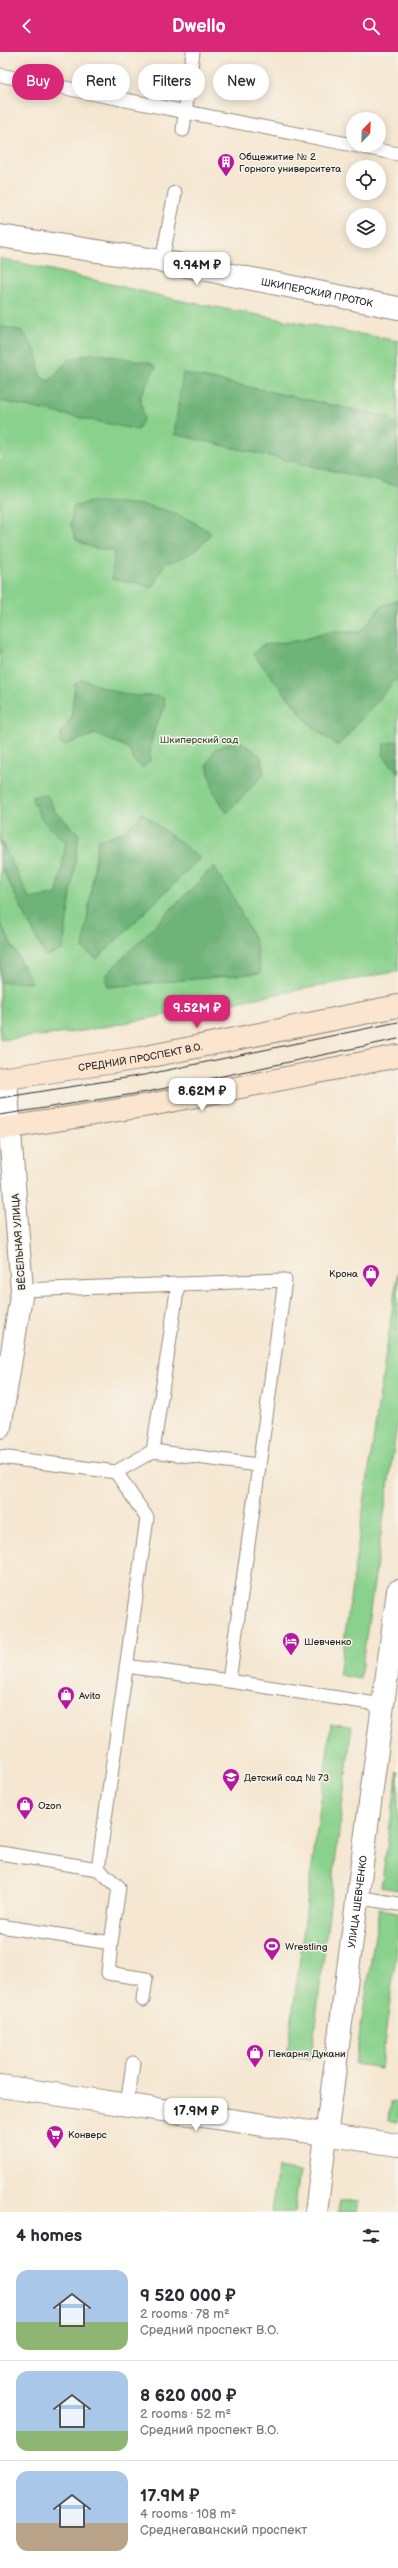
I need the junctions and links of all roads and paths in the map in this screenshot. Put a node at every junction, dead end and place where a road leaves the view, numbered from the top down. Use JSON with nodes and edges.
{"nodes":[{"id":1,"x":193,"y":52,"type":"edge"},
{"id":2,"x":0,"y":75,"type":"edge"},
{"id":3,"x":186,"y":111,"type":"junction"},
{"id":4,"x":183,"y":130,"type":"dead end"},
{"id":5,"x":398,"y":154,"type":"edge"},
{"id":6,"x":175,"y":193,"type":"dead end"},
{"id":7,"x":0,"y":236,"type":"edge"},
{"id":8,"x":162,"y":261,"type":"junction"},
{"id":9,"x":398,"y":308,"type":"edge"},
{"id":10,"x":398,"y":1006,"type":"edge"},
{"id":11,"x":398,"y":1056,"type":"edge"},
{"id":12,"x":3,"y":1079,"type":"edge"},
{"id":13,"x":5,"y":1129,"type":"edge"},
{"id":14,"x":178,"y":1284,"type":"junction"},
{"id":15,"x":22,"y":1290,"type":"junction"},
{"id":16,"x":0,"y":1427,"type":"edge"},
{"id":17,"x":153,"y":1451,"type":"junction"},
{"id":18,"x":0,"y":1457,"type":"edge"},
{"id":19,"x":257,"y":1465,"type":"junction"},
{"id":20,"x":116,"y":1472,"type":"junction"},
{"id":21,"x":398,"y":1590,"type":"edge"},
{"id":22,"x":126,"y":1666,"type":"junction"},
{"id":23,"x":229,"y":1681,"type":"junction"},
{"id":24,"x":383,"y":1704,"type":"junction"},
{"id":25,"x":0,"y":1853,"type":"edge"},
{"id":26,"x":98,"y":1868,"type":"junction"},
{"id":27,"x":357,"y":1897,"type":"junction"},
{"id":28,"x":398,"y":1904,"type":"edge"},
{"id":29,"x":0,"y":1926,"type":"edge"},
{"id":30,"x":111,"y":1943,"type":"junction"},
{"id":31,"x":143,"y":2000,"type":"dead end"},
{"id":32,"x":133,"y":2063,"type":"dead end"},
{"id":33,"x":0,"y":2086,"type":"edge"},
{"id":34,"x":127,"y":2105,"type":"junction"},
{"id":35,"x":326,"y":2135,"type":"junction"},
{"id":36,"x":398,"y":2145,"type":"edge"},
{"id":37,"x":316,"y":2212,"type":"edge"}],
"edges":[{"from":1,"to":3,"type":"lane"},
{"from":2,"to":3,"type":"lane"},
{"from":3,"to":4,"type":"lane"},
{"from":3,"to":5,"type":"lane"},
{"from":6,"to":8,"type":"lane"},
{"from":7,"to":8,"type":"street","name":"ШКИПЕРСКИЙ ПРОТОК"},
{"from":8,"to":9,"type":"street","name":"ШКИПЕРСКИЙ ПРОТОК"},
{"from":10,"to":12,"type":"main road","name":"СРЕДНИЙ ПРОСПЕКТ В.О."},
{"from":11,"to":13,"type":"main road"},
{"from":12,"to":13,"type":"street","name":"ВЁСЕЛЬНАЯ УЛИЦА"},
{"from":13,"to":15,"type":"street","name":"ВЁСЕЛЬНАЯ УЛИЦА"},
{"from":14,"to":15,"type":"lane"},
{"from":14,"to":17,"type":"lane"},
{"from":14,"to":19,"type":"lane"},
{"from":15,"to":16,"type":"street","name":"ВЁСЕЛЬНАЯ УЛИЦА"},
{"from":17,"to":19,"type":"lane"},
{"from":17,"to":20,"type":"lane"},
{"from":18,"to":20,"type":"lane"},
{"from":19,"to":23,"type":"lane"},
{"from":20,"to":22,"type":"lane"},
{"from":21,"to":24,"type":"street","name":"УЛИЦА ШЕВЧЕНКО"},
{"from":22,"to":23,"type":"lane"},
{"from":22,"to":26,"type":"lane"},
{"from":23,"to":24,"type":"lane"},
{"from":24,"to":27,"type":"street","name":"УЛИЦА ШЕВЧЕНКО"},
{"from":25,"to":26,"type":"lane"},
{"from":26,"to":30,"type":"lane"},
{"from":27,"to":28,"type":"lane"},
{"from":27,"to":35,"type":"street","name":"УЛИЦА ШЕВЧЕНКО"},
{"from":29,"to":30,"type":"lane"},
{"from":30,"to":31,"type":"lane"},
{"from":32,"to":34,"type":"lane"},
{"from":33,"to":34,"type":"street"},
{"from":34,"to":35,"type":"street"},
{"from":35,"to":36,"type":"street"},
{"from":35,"to":37,"type":"street","name":"УЛИЦА ШЕВЧЕНКО"}]}
